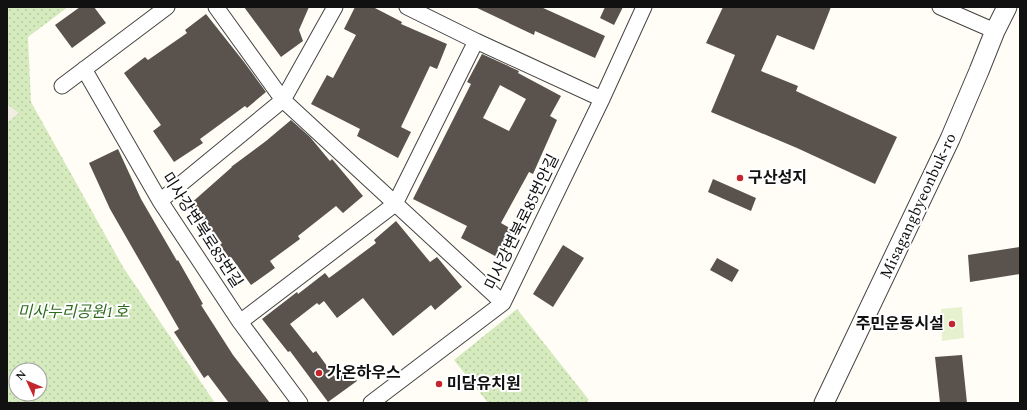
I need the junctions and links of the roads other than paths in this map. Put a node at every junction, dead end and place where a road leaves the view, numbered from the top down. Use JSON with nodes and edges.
{"nodes":[{"id":1,"x":167,"y":7,"type":"edge"},
{"id":2,"x":216,"y":7,"type":"edge"},
{"id":3,"x":335,"y":7,"type":"edge"},
{"id":4,"x":407,"y":7,"type":"edge"},
{"id":5,"x":644,"y":7,"type":"edge"},
{"id":6,"x":940,"y":7,"type":"edge"},
{"id":7,"x":1007,"y":7,"type":"edge"},
{"id":8,"x":995,"y":31,"type":"junction"},
{"id":9,"x":476,"y":41,"type":"junction"},
{"id":10,"x":84,"y":69,"type":"junction"},
{"id":11,"x":62,"y":86,"type":"dead end"},
{"id":12,"x":602,"y":99,"type":"junction"},
{"id":13,"x":282,"y":100,"type":"junction"},
{"id":14,"x":160,"y":201,"type":"junction"},
{"id":15,"x":396,"y":204,"type":"junction"},
{"id":16,"x":503,"y":303,"type":"junction"},
{"id":17,"x":240,"y":322,"type":"junction"},
{"id":18,"x":300,"y":403,"type":"edge"},
{"id":19,"x":371,"y":403,"type":"edge"},
{"id":20,"x":824,"y":403,"type":"edge"}],
"edges":[{"from":1,"to":10,"type":"street"},
{"from":2,"to":13,"type":"street"},
{"from":3,"to":13,"type":"street"},
{"from":4,"to":9,"type":"street"},
{"from":5,"to":12,"type":"street","name":"미사강변북로85번안길"},
{"from":6,"to":8,"type":"street"},
{"from":7,"to":8,"type":"street","name":"Misagangbyeonbuk-ro"},
{"from":8,"to":20,"type":"street","name":"Misagangbyeonbuk-ro"},
{"from":9,"to":12,"type":"street"},
{"from":9,"to":15,"type":"street"},
{"from":10,"to":11,"type":"street"},
{"from":10,"to":14,"type":"street","name":"미사강변북로85번길"},
{"from":12,"to":16,"type":"street","name":"미사강변북로85번안길"},
{"from":13,"to":14,"type":"street"},
{"from":13,"to":15,"type":"street"},
{"from":14,"to":17,"type":"street","name":"미사강변북로85번길"},
{"from":15,"to":16,"type":"street"},
{"from":15,"to":17,"type":"street"},
{"from":16,"to":19,"type":"street","name":"미사강변북로85번안길"},
{"from":17,"to":18,"type":"street","name":"미사강변북로85번길"}]}
